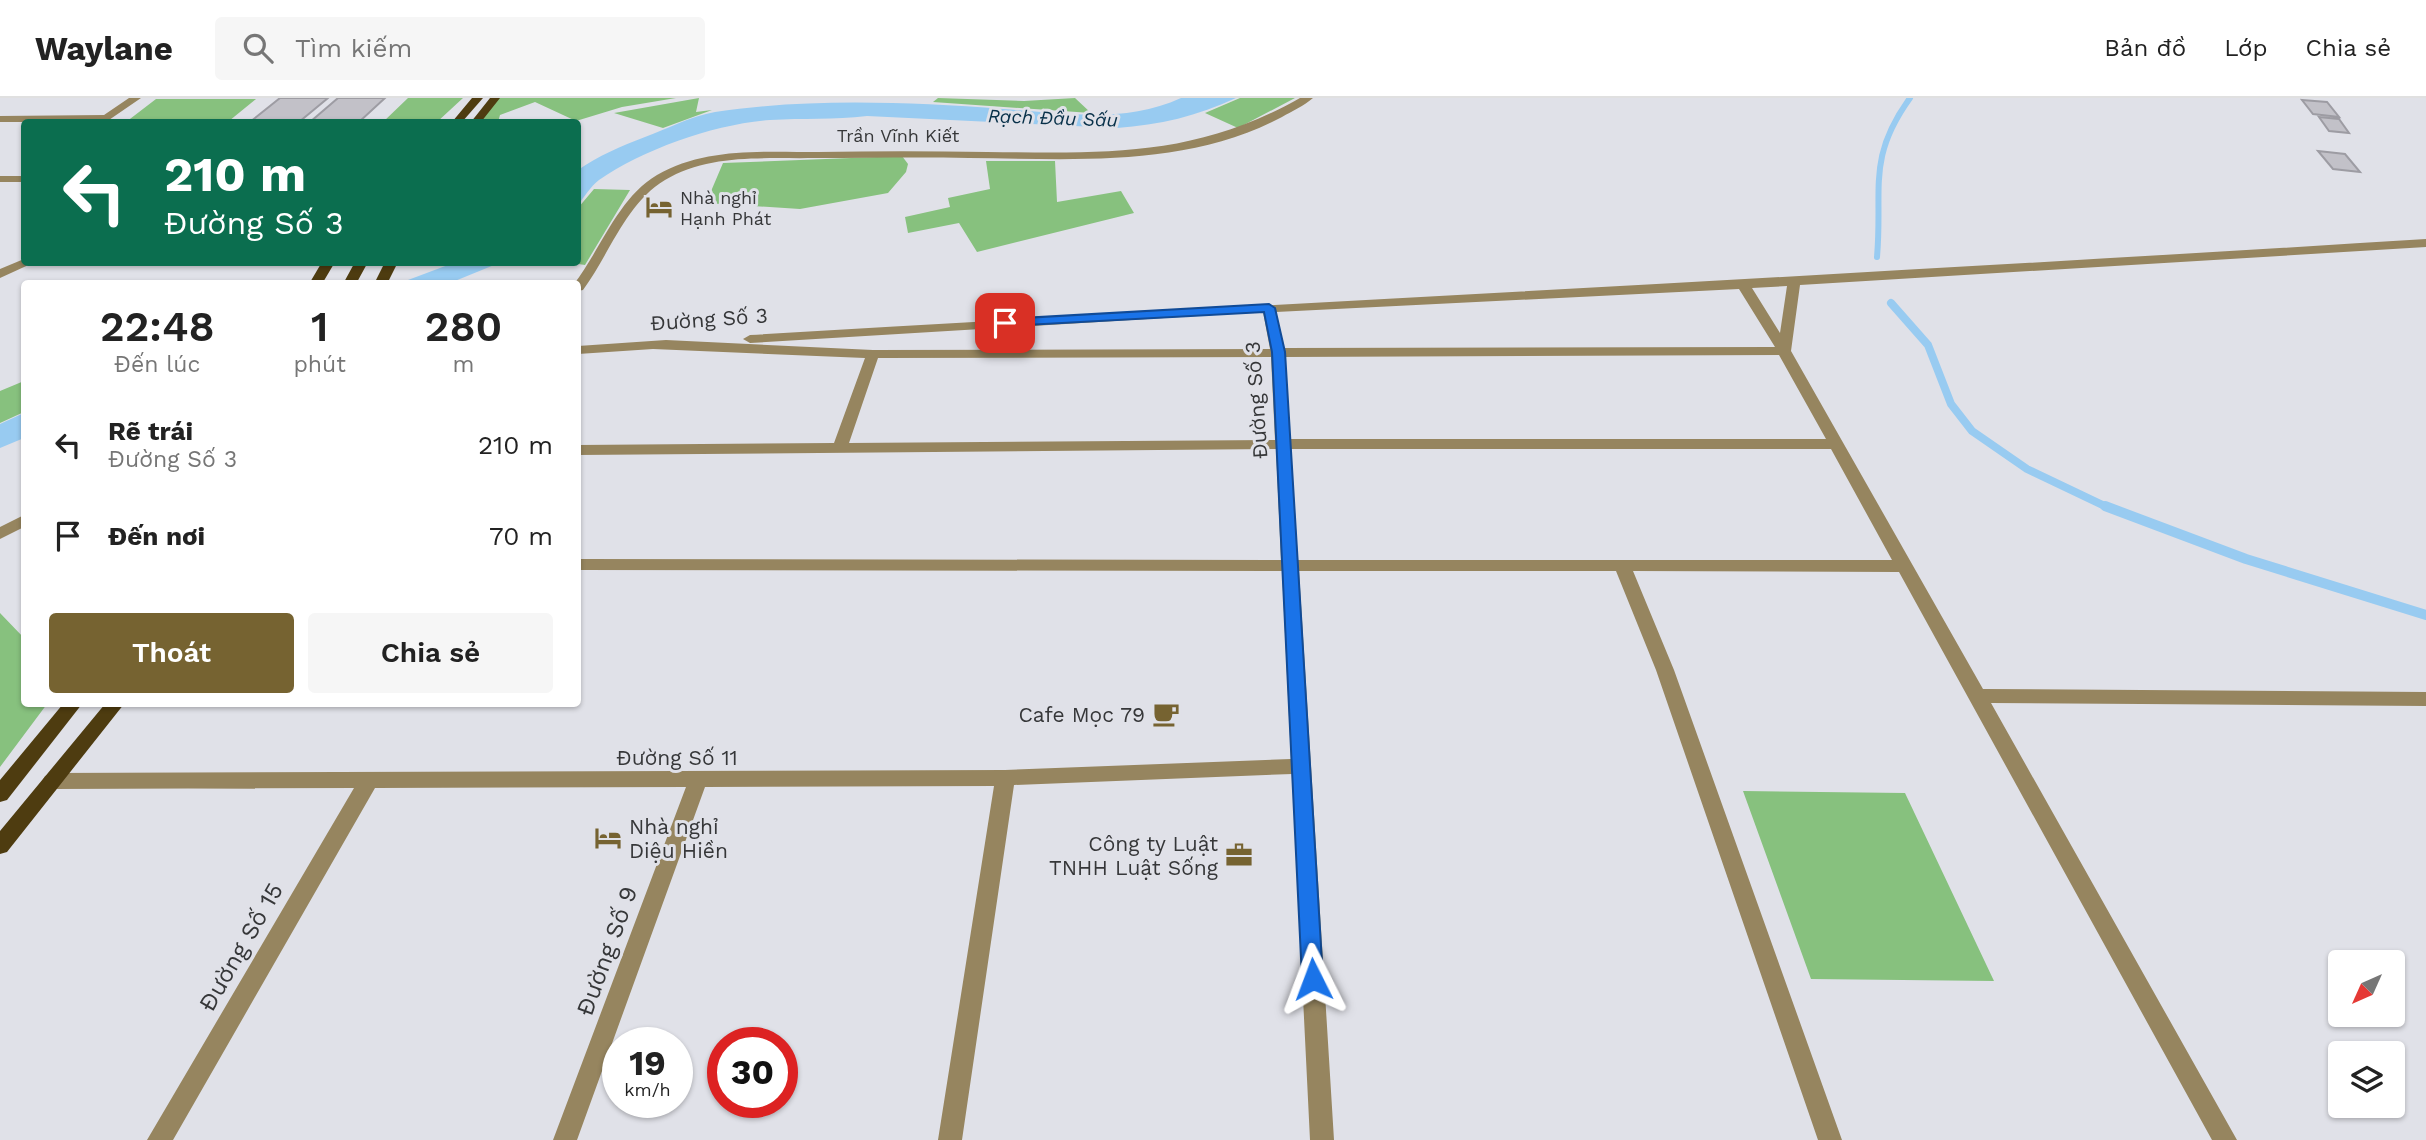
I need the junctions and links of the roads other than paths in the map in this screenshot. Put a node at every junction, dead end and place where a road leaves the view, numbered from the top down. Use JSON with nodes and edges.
{"nodes":[{"id":1,"x":136,"y":98,"type":"edge"},
{"id":2,"x":478,"y":98,"type":"edge"},
{"id":3,"x":495,"y":98,"type":"edge"},
{"id":4,"x":1308,"y":98,"type":"edge"},
{"id":5,"x":0,"y":119,"type":"edge"},
{"id":6,"x":21,"y":119,"type":"edge"},
{"id":7,"x":105,"y":119,"type":"edge"},
{"id":8,"x":460,"y":119,"type":"edge"},
{"id":9,"x":478,"y":119,"type":"edge"},
{"id":10,"x":0,"y":179,"type":"edge"},
{"id":11,"x":21,"y":179,"type":"edge"},
{"id":12,"x":2426,"y":243,"type":"edge"},
{"id":13,"x":21,"y":265,"type":"edge"},
{"id":14,"x":0,"y":274,"type":"edge"},
{"id":15,"x":1794,"y":282,"type":"junction"},
{"id":16,"x":581,"y":284,"type":"edge"},
{"id":17,"x":1743,"y":284,"type":"junction"},
{"id":18,"x":1269,"y":308,"type":"junction"},
{"id":19,"x":654,"y":345,"type":"junction"},
{"id":20,"x":581,"y":350,"type":"edge"},
{"id":21,"x":1784,"y":351,"type":"junction"},
{"id":22,"x":1278,"y":352,"type":"junction"},
{"id":23,"x":873,"y":354,"type":"junction"},
{"id":24,"x":1283,"y":444,"type":"junction"},
{"id":25,"x":1836,"y":444,"type":"junction"},
{"id":26,"x":840,"y":448,"type":"junction"},
{"id":27,"x":581,"y":450,"type":"edge"},
{"id":28,"x":21,"y":522,"type":"edge"},
{"id":29,"x":0,"y":534,"type":"edge"},
{"id":30,"x":581,"y":565,"type":"edge"},
{"id":31,"x":1622,"y":566,"type":"junction"},
{"id":32,"x":1905,"y":566,"type":"junction"},
{"id":33,"x":1290,"y":567,"type":"junction"},
{"id":34,"x":1978,"y":696,"type":"junction"},
{"id":35,"x":2426,"y":699,"type":"edge"},
{"id":36,"x":71,"y":707,"type":"edge"},
{"id":37,"x":113,"y":707,"type":"edge"},
{"id":38,"x":1301,"y":766,"type":"junction"},
{"id":39,"x":1005,"y":778,"type":"junction"},
{"id":40,"x":369,"y":780,"type":"junction"},
{"id":41,"x":698,"y":780,"type":"junction"},
{"id":42,"x":52,"y":781,"type":"junction"},
{"id":43,"x":0,"y":794,"type":"edge"},
{"id":44,"x":0,"y":846,"type":"edge"},
{"id":45,"x":159,"y":1140,"type":"edge"},
{"id":46,"x":565,"y":1140,"type":"edge"},
{"id":47,"x":950,"y":1140,"type":"edge"},
{"id":48,"x":1321,"y":1140,"type":"edge"},
{"id":49,"x":1830,"y":1140,"type":"edge"},
{"id":50,"x":2225,"y":1140,"type":"edge"}],
"edges":[{"from":1,"to":7,"type":"street"},
{"from":2,"to":8,"type":"main road"},
{"from":3,"to":9,"type":"main road"},
{"from":4,"to":16,"type":"street","name":"Trần Vĩnh Kiết"},
{"from":5,"to":6,"type":"street"},
{"from":10,"to":11,"type":"street"},
{"from":12,"to":15,"type":"street"},
{"from":13,"to":14,"type":"street"},
{"from":15,"to":17,"type":"street"},
{"from":15,"to":21,"type":"street"},
{"from":17,"to":18,"type":"street"},
{"from":17,"to":21,"type":"street"},
{"from":18,"to":19,"type":"street","name":"Đường Số 3"},
{"from":18,"to":22,"type":"street","name":"Đường Số 3"},
{"from":19,"to":20,"type":"street","name":"Đường Số 3"},
{"from":19,"to":23,"type":"street"},
{"from":21,"to":22,"type":"street"},
{"from":21,"to":25,"type":"street"},
{"from":22,"to":23,"type":"street"},
{"from":22,"to":24,"type":"street","name":"Đường Số 3"},
{"from":23,"to":26,"type":"street"},
{"from":24,"to":25,"type":"street"},
{"from":24,"to":26,"type":"street"},
{"from":24,"to":33,"type":"street","name":"Đường Số 3"},
{"from":25,"to":32,"type":"street"},
{"from":26,"to":27,"type":"street"},
{"from":28,"to":29,"type":"street"},
{"from":30,"to":33,"type":"street"},
{"from":31,"to":32,"type":"street"},
{"from":31,"to":33,"type":"street"},
{"from":31,"to":49,"type":"street"},
{"from":32,"to":34,"type":"street"},
{"from":33,"to":38,"type":"street","name":"Đường Số 3"},
{"from":34,"to":35,"type":"street"},
{"from":34,"to":50,"type":"street"},
{"from":36,"to":43,"type":"main road"},
{"from":37,"to":42,"type":"main road"},
{"from":38,"to":39,"type":"street","name":"Đường Số 11"},
{"from":38,"to":48,"type":"street","name":"Đường Số 3"},
{"from":39,"to":41,"type":"street","name":"Đường Số 11"},
{"from":39,"to":47,"type":"street"},
{"from":40,"to":41,"type":"street","name":"Đường Số 11"},
{"from":40,"to":42,"type":"street","name":"Đường Số 11"},
{"from":40,"to":45,"type":"street","name":"Đường Số 15"},
{"from":41,"to":46,"type":"street","name":"Đường Số 9"},
{"from":42,"to":44,"type":"main road"}]}
